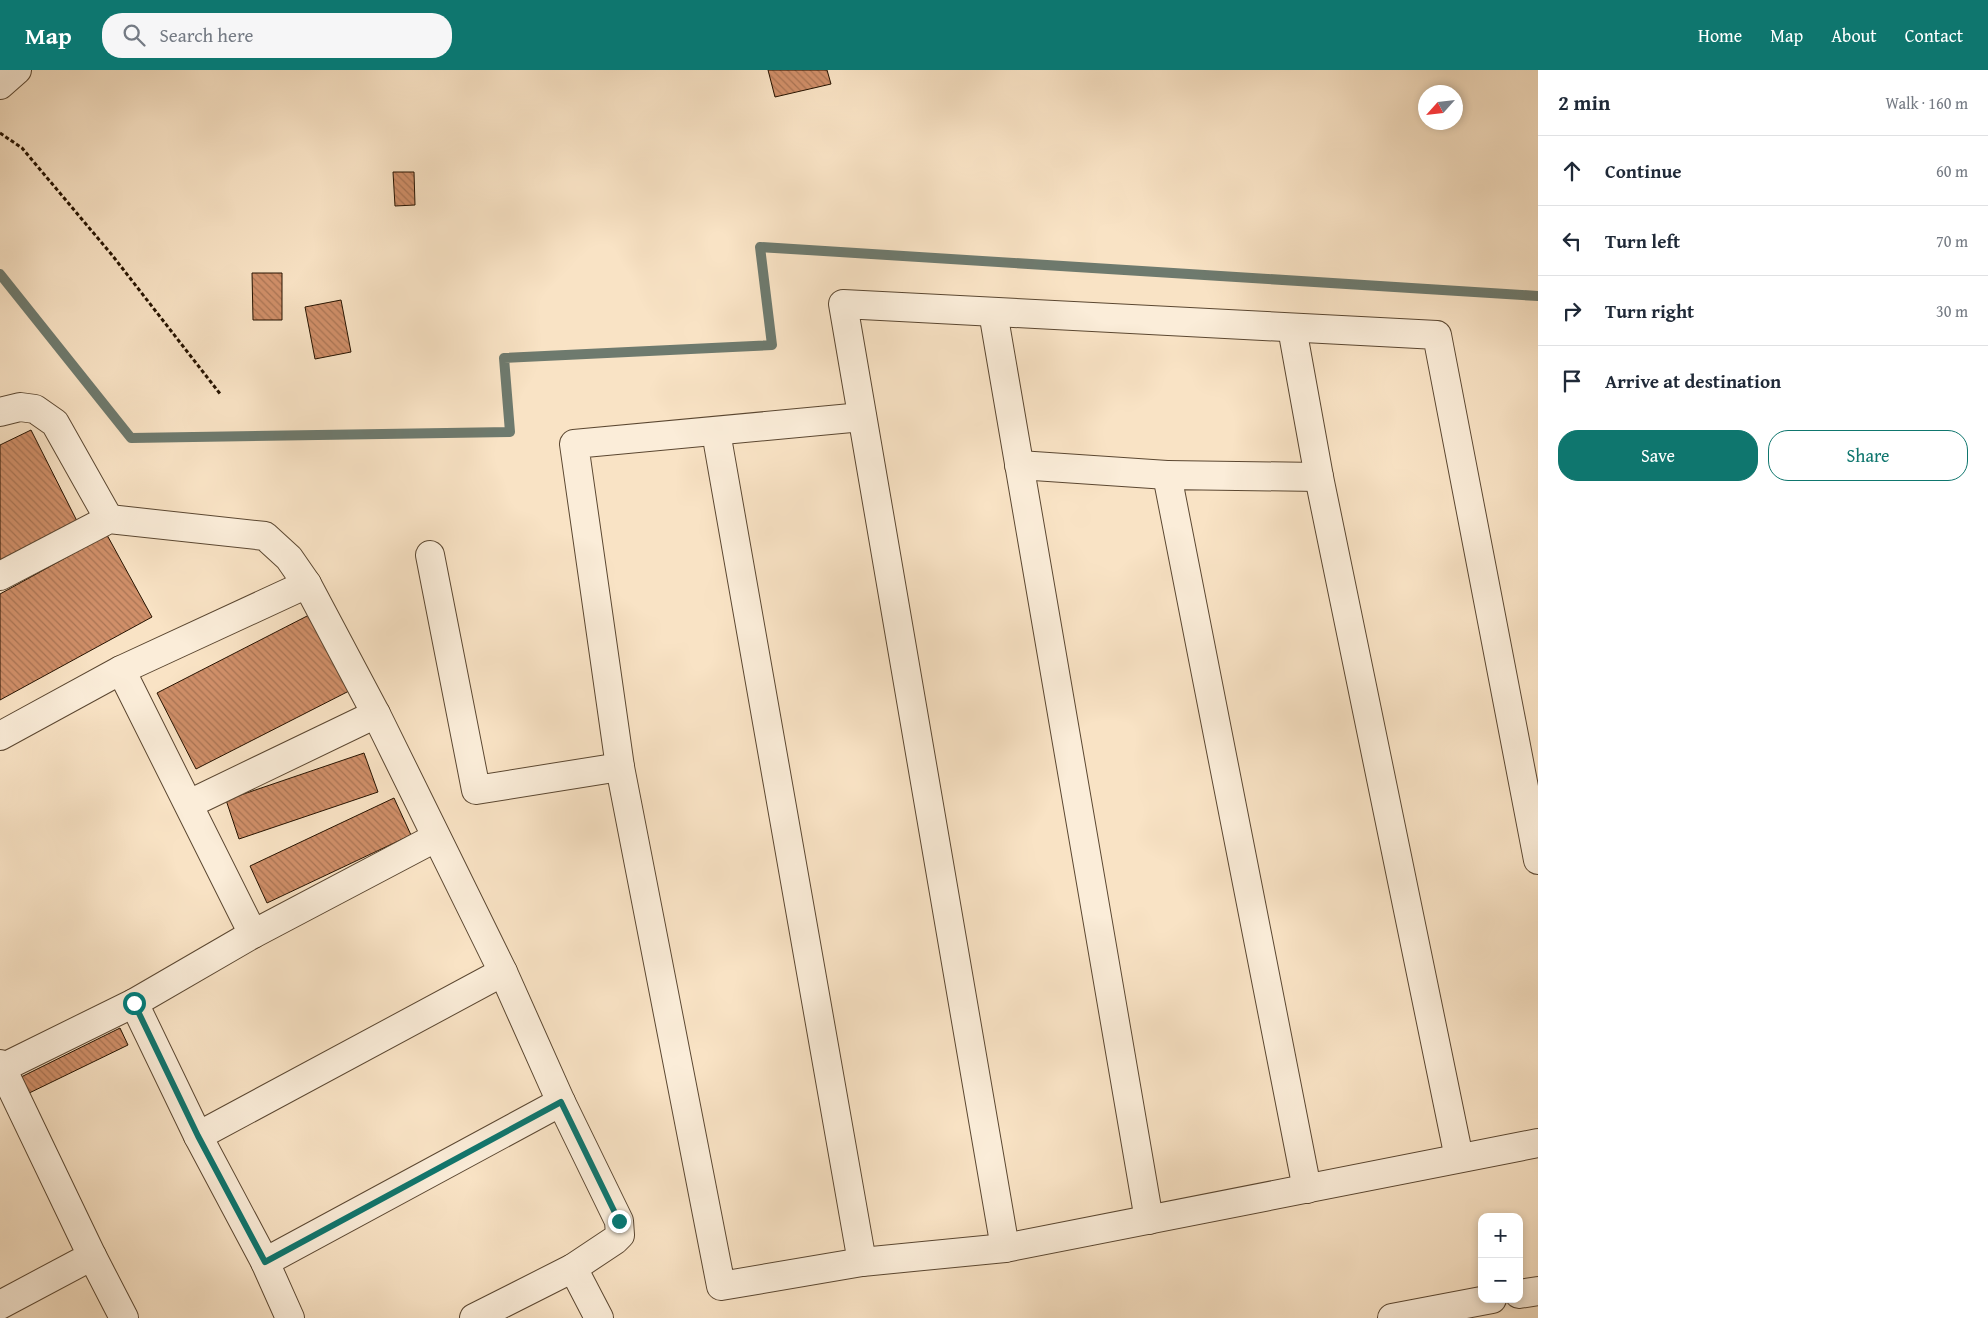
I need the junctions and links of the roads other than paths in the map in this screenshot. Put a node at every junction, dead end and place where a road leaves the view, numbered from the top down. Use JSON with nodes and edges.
{"nodes":[{"id":1,"x":17,"y":70,"type":"edge"},
{"id":2,"x":0,"y":85,"type":"edge"},
{"id":3,"x":993,"y":312,"type":"junction"},
{"id":4,"x":1292,"y":328,"type":"junction"},
{"id":5,"x":0,"y":412,"type":"edge"},
{"id":6,"x":862,"y":417,"type":"junction"},
{"id":7,"x":716,"y":432,"type":"junction"},
{"id":8,"x":1019,"y":465,"type":"junction"},
{"id":9,"x":1167,"y":475,"type":"junction"},
{"id":10,"x":1319,"y":477,"type":"junction"},
{"id":11,"x":109,"y":519,"type":"junction"},
{"id":12,"x":430,"y":555,"type":"dead end"},
{"id":13,"x":0,"y":576,"type":"edge"},
{"id":14,"x":307,"y":584,"type":"junction"},
{"id":15,"x":121,"y":670,"type":"junction"},
{"id":16,"x":376,"y":714,"type":"junction"},
{"id":17,"x":0,"y":736,"type":"edge"},
{"id":18,"x":620,"y":767,"type":"junction"},
{"id":19,"x":189,"y":804,"type":"junction"},
{"id":20,"x":435,"y":838,"type":"junction"},
{"id":21,"x":1538,"y":860,"type":"edge"},
{"id":22,"x":253,"y":934,"type":"junction"},
{"id":23,"x":503,"y":972,"type":"junction"},
{"id":24,"x":134,"y":1003,"type":"junction"},
{"id":25,"x":1,"y":1066,"type":"edge"},
{"id":26,"x":561,"y":1102,"type":"junction"},
{"id":27,"x":198,"y":1136,"type":"junction"},
{"id":28,"x":1538,"y":1143,"type":"edge"},
{"id":29,"x":1459,"y":1158,"type":"junction"},
{"id":30,"x":1306,"y":1189,"type":"junction"},
{"id":31,"x":1149,"y":1220,"type":"junction"},
{"id":32,"x":1005,"y":1248,"type":"junction"},
{"id":33,"x":92,"y":1256,"type":"junction"},
{"id":34,"x":265,"y":1262,"type":"junction"},
{"id":35,"x":862,"y":1262,"type":"junction"},
{"id":36,"x":572,"y":1268,"type":"junction"},
{"id":37,"x":1538,"y":1290,"type":"edge"},
{"id":38,"x":1523,"y":1293,"type":"edge"},
{"id":39,"x":1482,"y":1303,"type":"edge"},
{"id":40,"x":0,"y":1304,"type":"edge"},
{"id":41,"x":1460,"y":1312,"type":"edge"},
{"id":42,"x":124,"y":1318,"type":"edge"},
{"id":43,"x":290,"y":1318,"type":"edge"},
{"id":44,"x":474,"y":1318,"type":"edge"},
{"id":45,"x":599,"y":1318,"type":"edge"},
{"id":46,"x":1392,"y":1318,"type":"edge"}],
"edges":[{"from":1,"to":2,"type":"street"},
{"from":3,"to":4,"type":"street"},
{"from":3,"to":6,"type":"street"},
{"from":3,"to":8,"type":"street"},
{"from":4,"to":10,"type":"street"},
{"from":4,"to":21,"type":"street"},
{"from":5,"to":11,"type":"street"},
{"from":6,"to":7,"type":"street"},
{"from":6,"to":32,"type":"street"},
{"from":7,"to":18,"type":"street"},
{"from":7,"to":35,"type":"street"},
{"from":8,"to":9,"type":"street"},
{"from":8,"to":31,"type":"street"},
{"from":9,"to":10,"type":"street"},
{"from":9,"to":30,"type":"street"},
{"from":10,"to":29,"type":"street"},
{"from":11,"to":13,"type":"street"},
{"from":11,"to":14,"type":"street"},
{"from":12,"to":18,"type":"street"},
{"from":14,"to":15,"type":"street"},
{"from":14,"to":16,"type":"street"},
{"from":15,"to":17,"type":"street"},
{"from":15,"to":19,"type":"street"},
{"from":16,"to":19,"type":"street"},
{"from":16,"to":20,"type":"street"},
{"from":18,"to":35,"type":"street"},
{"from":19,"to":22,"type":"street"},
{"from":20,"to":22,"type":"street"},
{"from":20,"to":23,"type":"street"},
{"from":22,"to":24,"type":"street"},
{"from":23,"to":26,"type":"street"},
{"from":23,"to":27,"type":"street"},
{"from":24,"to":25,"type":"street"},
{"from":24,"to":27,"type":"street"},
{"from":25,"to":33,"type":"street"},
{"from":26,"to":34,"type":"street"},
{"from":26,"to":36,"type":"street"},
{"from":27,"to":34,"type":"street"},
{"from":28,"to":29,"type":"street"},
{"from":29,"to":30,"type":"street"},
{"from":30,"to":31,"type":"street"},
{"from":31,"to":32,"type":"street"},
{"from":32,"to":35,"type":"street"},
{"from":33,"to":40,"type":"street"},
{"from":33,"to":42,"type":"street"},
{"from":34,"to":43,"type":"street"},
{"from":36,"to":44,"type":"street"},
{"from":36,"to":45,"type":"street"},
{"from":37,"to":38,"type":"street"},
{"from":39,"to":41,"type":"street"},
{"from":41,"to":46,"type":"street"}]}
